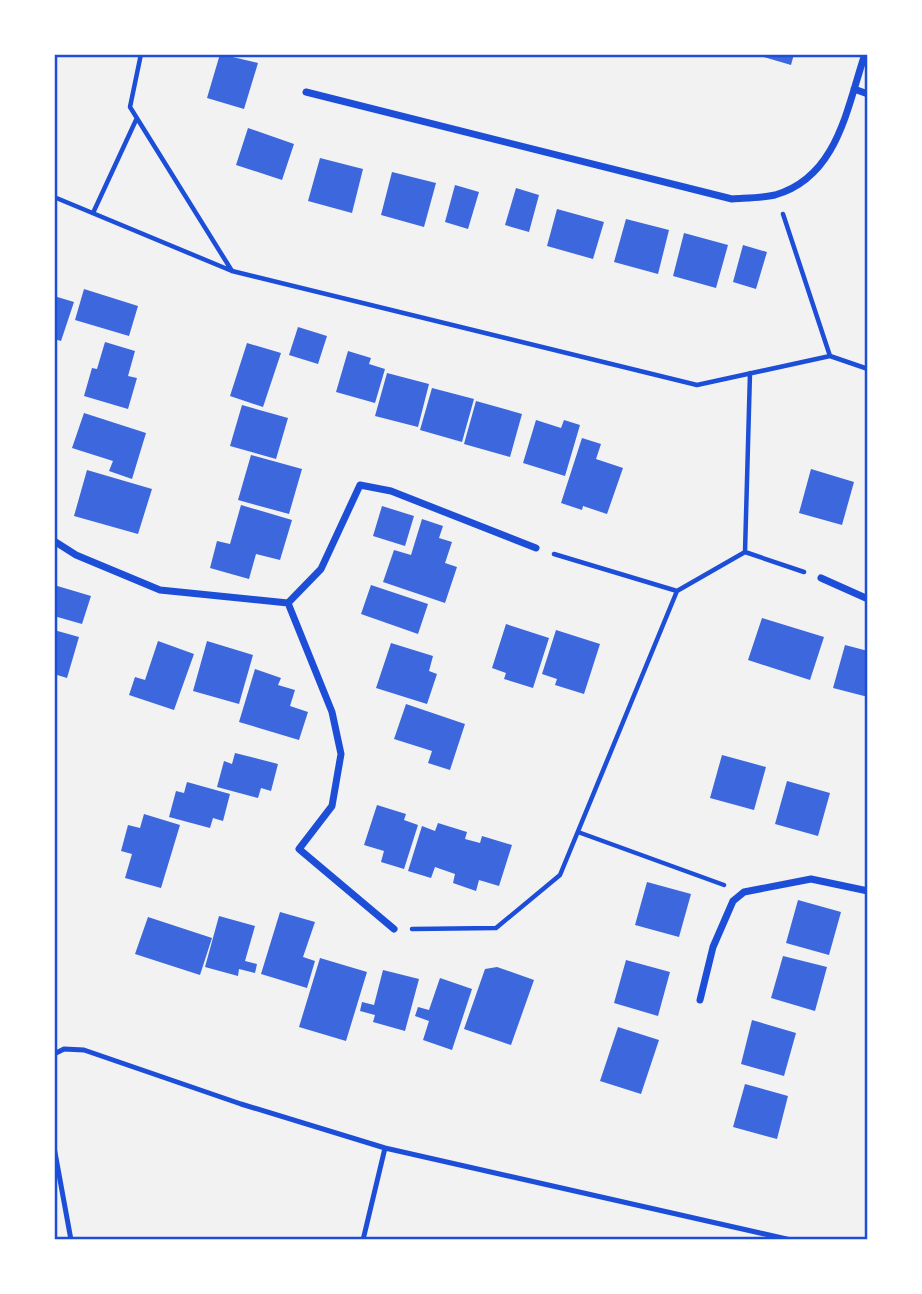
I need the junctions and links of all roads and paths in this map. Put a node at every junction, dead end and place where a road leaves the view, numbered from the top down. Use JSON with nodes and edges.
{"nodes":[{"id":1,"x":141,"y":54,"type":"edge"},
{"id":2,"x":865,"y":54,"type":"edge"},
{"id":3,"x":853,"y":89,"type":"junction"},
{"id":4,"x":306,"y":93,"type":"dead end"},
{"id":5,"x":868,"y":94,"type":"edge"},
{"id":6,"x":137,"y":119,"type":"junction"},
{"id":7,"x":776,"y":194,"type":"junction"},
{"id":8,"x":54,"y":197,"type":"edge"},
{"id":9,"x":93,"y":214,"type":"junction"},
{"id":10,"x":232,"y":271,"type":"junction"},
{"id":11,"x":830,"y":356,"type":"junction"},
{"id":12,"x":868,"y":369,"type":"edge"},
{"id":13,"x":750,"y":373,"type":"junction"},
{"id":14,"x":54,"y":541,"type":"edge"},
{"id":15,"x":536,"y":548,"type":"joint"},
{"id":16,"x":744,"y":552,"type":"junction"},
{"id":17,"x":821,"y":578,"type":"joint"},
{"id":18,"x":677,"y":591,"type":"junction"},
{"id":19,"x":868,"y":599,"type":"edge"},
{"id":20,"x":288,"y":603,"type":"junction"},
{"id":21,"x":578,"y":832,"type":"junction"},
{"id":22,"x":868,"y":891,"type":"edge"},
{"id":23,"x":744,"y":892,"type":"junction"},
{"id":24,"x":394,"y":929,"type":"joint"},
{"id":25,"x":699,"y":1000,"type":"dead end"},
{"id":26,"x":54,"y":1054,"type":"edge"},
{"id":27,"x":54,"y":1147,"type":"edge"},
{"id":28,"x":385,"y":1148,"type":"junction"},
{"id":29,"x":71,"y":1240,"type":"edge"},
{"id":30,"x":363,"y":1240,"type":"edge"},
{"id":31,"x":791,"y":1240,"type":"edge"}],
"edges":[{"from":1,"to":6,"type":"path"},
{"from":2,"to":3,"type":"street"},
{"from":3,"to":5,"type":"street"},
{"from":3,"to":7,"type":"street"},
{"from":4,"to":7,"type":"street"},
{"from":6,"to":9,"type":"path"},
{"from":6,"to":10,"type":"path"},
{"from":7,"to":11,"type":"path"},
{"from":8,"to":9,"type":"path"},
{"from":9,"to":10,"type":"path"},
{"from":10,"to":13,"type":"path"},
{"from":11,"to":12,"type":"path"},
{"from":11,"to":13,"type":"path"},
{"from":13,"to":16,"type":"path"},
{"from":14,"to":20,"type":"street"},
{"from":15,"to":18,"type":"path"},
{"from":15,"to":20,"type":"street"},
{"from":16,"to":17,"type":"path"},
{"from":16,"to":18,"type":"path"},
{"from":17,"to":19,"type":"street"},
{"from":18,"to":21,"type":"path"},
{"from":20,"to":24,"type":"street"},
{"from":21,"to":23,"type":"path"},
{"from":21,"to":24,"type":"path"},
{"from":22,"to":23,"type":"street"},
{"from":23,"to":25,"type":"street"},
{"from":26,"to":28,"type":"lane"},
{"from":27,"to":29,"type":"lane"},
{"from":28,"to":30,"type":"lane"},
{"from":28,"to":31,"type":"lane"}]}
